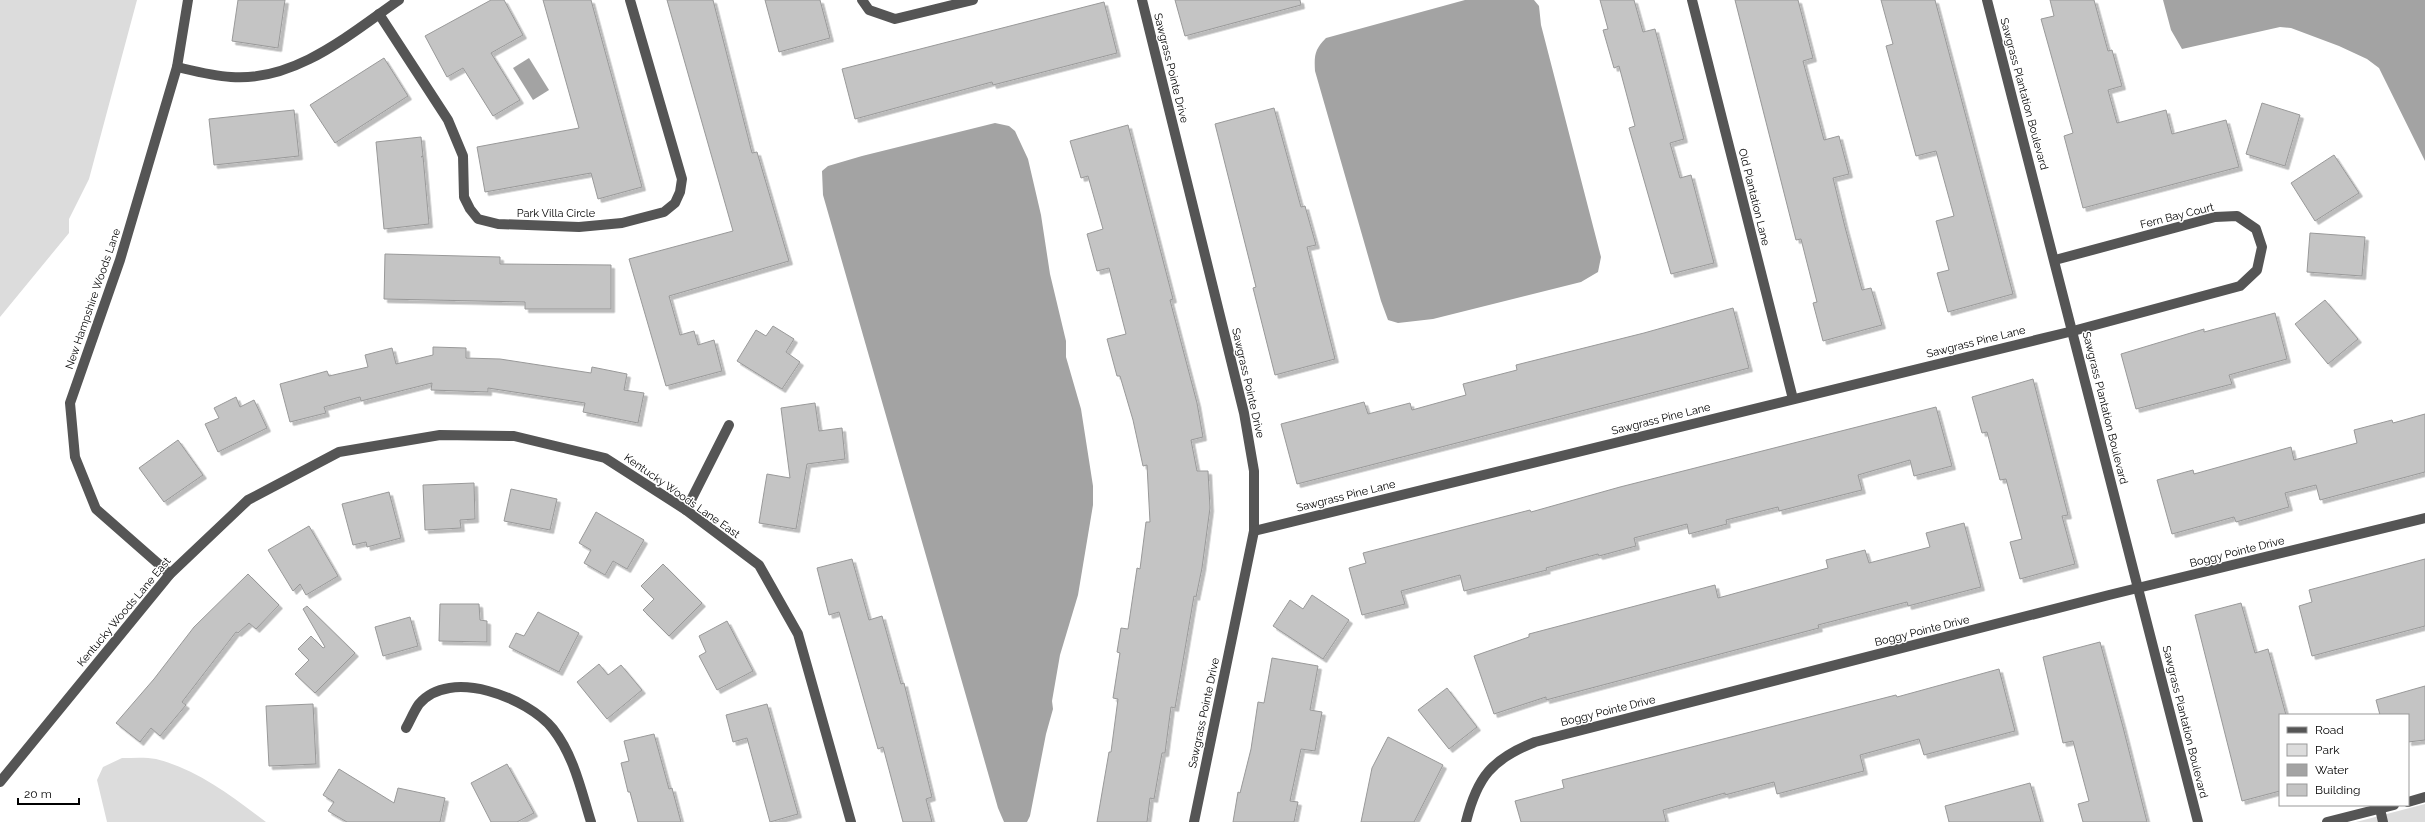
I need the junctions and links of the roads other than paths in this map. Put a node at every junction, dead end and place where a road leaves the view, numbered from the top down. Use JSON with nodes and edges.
{"nodes":[{"id":1,"x":188,"y":0,"type":"edge"},
{"id":2,"x":399,"y":0,"type":"edge"},
{"id":3,"x":630,"y":0,"type":"edge"},
{"id":4,"x":862,"y":0,"type":"edge"},
{"id":5,"x":973,"y":0,"type":"edge"},
{"id":6,"x":1142,"y":0,"type":"edge"},
{"id":7,"x":1692,"y":0,"type":"edge"},
{"id":8,"x":1987,"y":0,"type":"edge"},
{"id":9,"x":379,"y":14,"type":"junction"},
{"id":10,"x":177,"y":67,"type":"junction"},
{"id":11,"x":2055,"y":260,"type":"junction"},
{"id":12,"x":2073,"y":331,"type":"junction"},
{"id":13,"x":1793,"y":399,"type":"junction"},
{"id":14,"x":729,"y":425,"type":"dead end"},
{"id":15,"x":686,"y":510,"type":"junction"},
{"id":16,"x":2425,"y":518,"type":"edge"},
{"id":17,"x":1254,"y":531,"type":"junction"},
{"id":18,"x":170,"y":574,"type":"junction"},
{"id":19,"x":2139,"y":588,"type":"junction"},
{"id":20,"x":406,"y":728,"type":"dead end"},
{"id":21,"x":0,"y":782,"type":"edge"},
{"id":22,"x":2425,"y":797,"type":"edge"},
{"id":23,"x":2409,"y":802,"type":"edge"},
{"id":24,"x":2390,"y":806,"type":"edge"},
{"id":25,"x":2380,"y":809,"type":"junction"},
{"id":26,"x":590,"y":822,"type":"edge"},
{"id":27,"x":851,"y":822,"type":"edge"},
{"id":28,"x":1194,"y":822,"type":"edge"},
{"id":29,"x":1466,"y":822,"type":"edge"},
{"id":30,"x":2198,"y":822,"type":"edge"},
{"id":31,"x":2327,"y":822,"type":"edge"},
{"id":32,"x":2383,"y":822,"type":"edge"}],
"edges":[{"from":1,"to":10,"type":"street","name":"New Hampshire Woods Lane"},
{"from":2,"to":9,"type":"street"},
{"from":3,"to":9,"type":"street","name":"Park Villa Circle"},
{"from":4,"to":5,"type":"street"},
{"from":6,"to":17,"type":"street","name":"Sawgrass Pointe Drive"},
{"from":7,"to":13,"type":"street","name":"Old Plantation Lane"},
{"from":8,"to":11,"type":"street","name":"Sawgrass Plantation Boulevard"},
{"from":9,"to":10,"type":"street"},
{"from":10,"to":18,"type":"street","name":"New Hampshire Woods Lane"},
{"from":11,"to":12,"type":"street","name":"Sawgrass Plantation Boulevard"},
{"from":11,"to":12,"type":"street","name":"Fern Bay Court"},
{"from":12,"to":13,"type":"street","name":"Sawgrass Pine Lane"},
{"from":12,"to":19,"type":"street","name":"Sawgrass Plantation Boulevard"},
{"from":13,"to":17,"type":"street","name":"Sawgrass Pine Lane"},
{"from":14,"to":15,"type":"street"},
{"from":15,"to":18,"type":"street","name":"Kentucky Woods Lane East"},
{"from":15,"to":27,"type":"street","name":"Kentucky Woods Lane East"},
{"from":16,"to":19,"type":"street","name":"Boggy Pointe Drive"},
{"from":17,"to":28,"type":"street","name":"Sawgrass Pointe Drive"},
{"from":18,"to":21,"type":"street","name":"Kentucky Woods Lane East"},
{"from":19,"to":29,"type":"street","name":"Boggy Pointe Drive"},
{"from":19,"to":30,"type":"street","name":"Sawgrass Plantation Boulevard"},
{"from":20,"to":26,"type":"street"},
{"from":22,"to":23,"type":"street"},
{"from":24,"to":25,"type":"street"},
{"from":25,"to":31,"type":"street"},
{"from":25,"to":32,"type":"street"}]}
